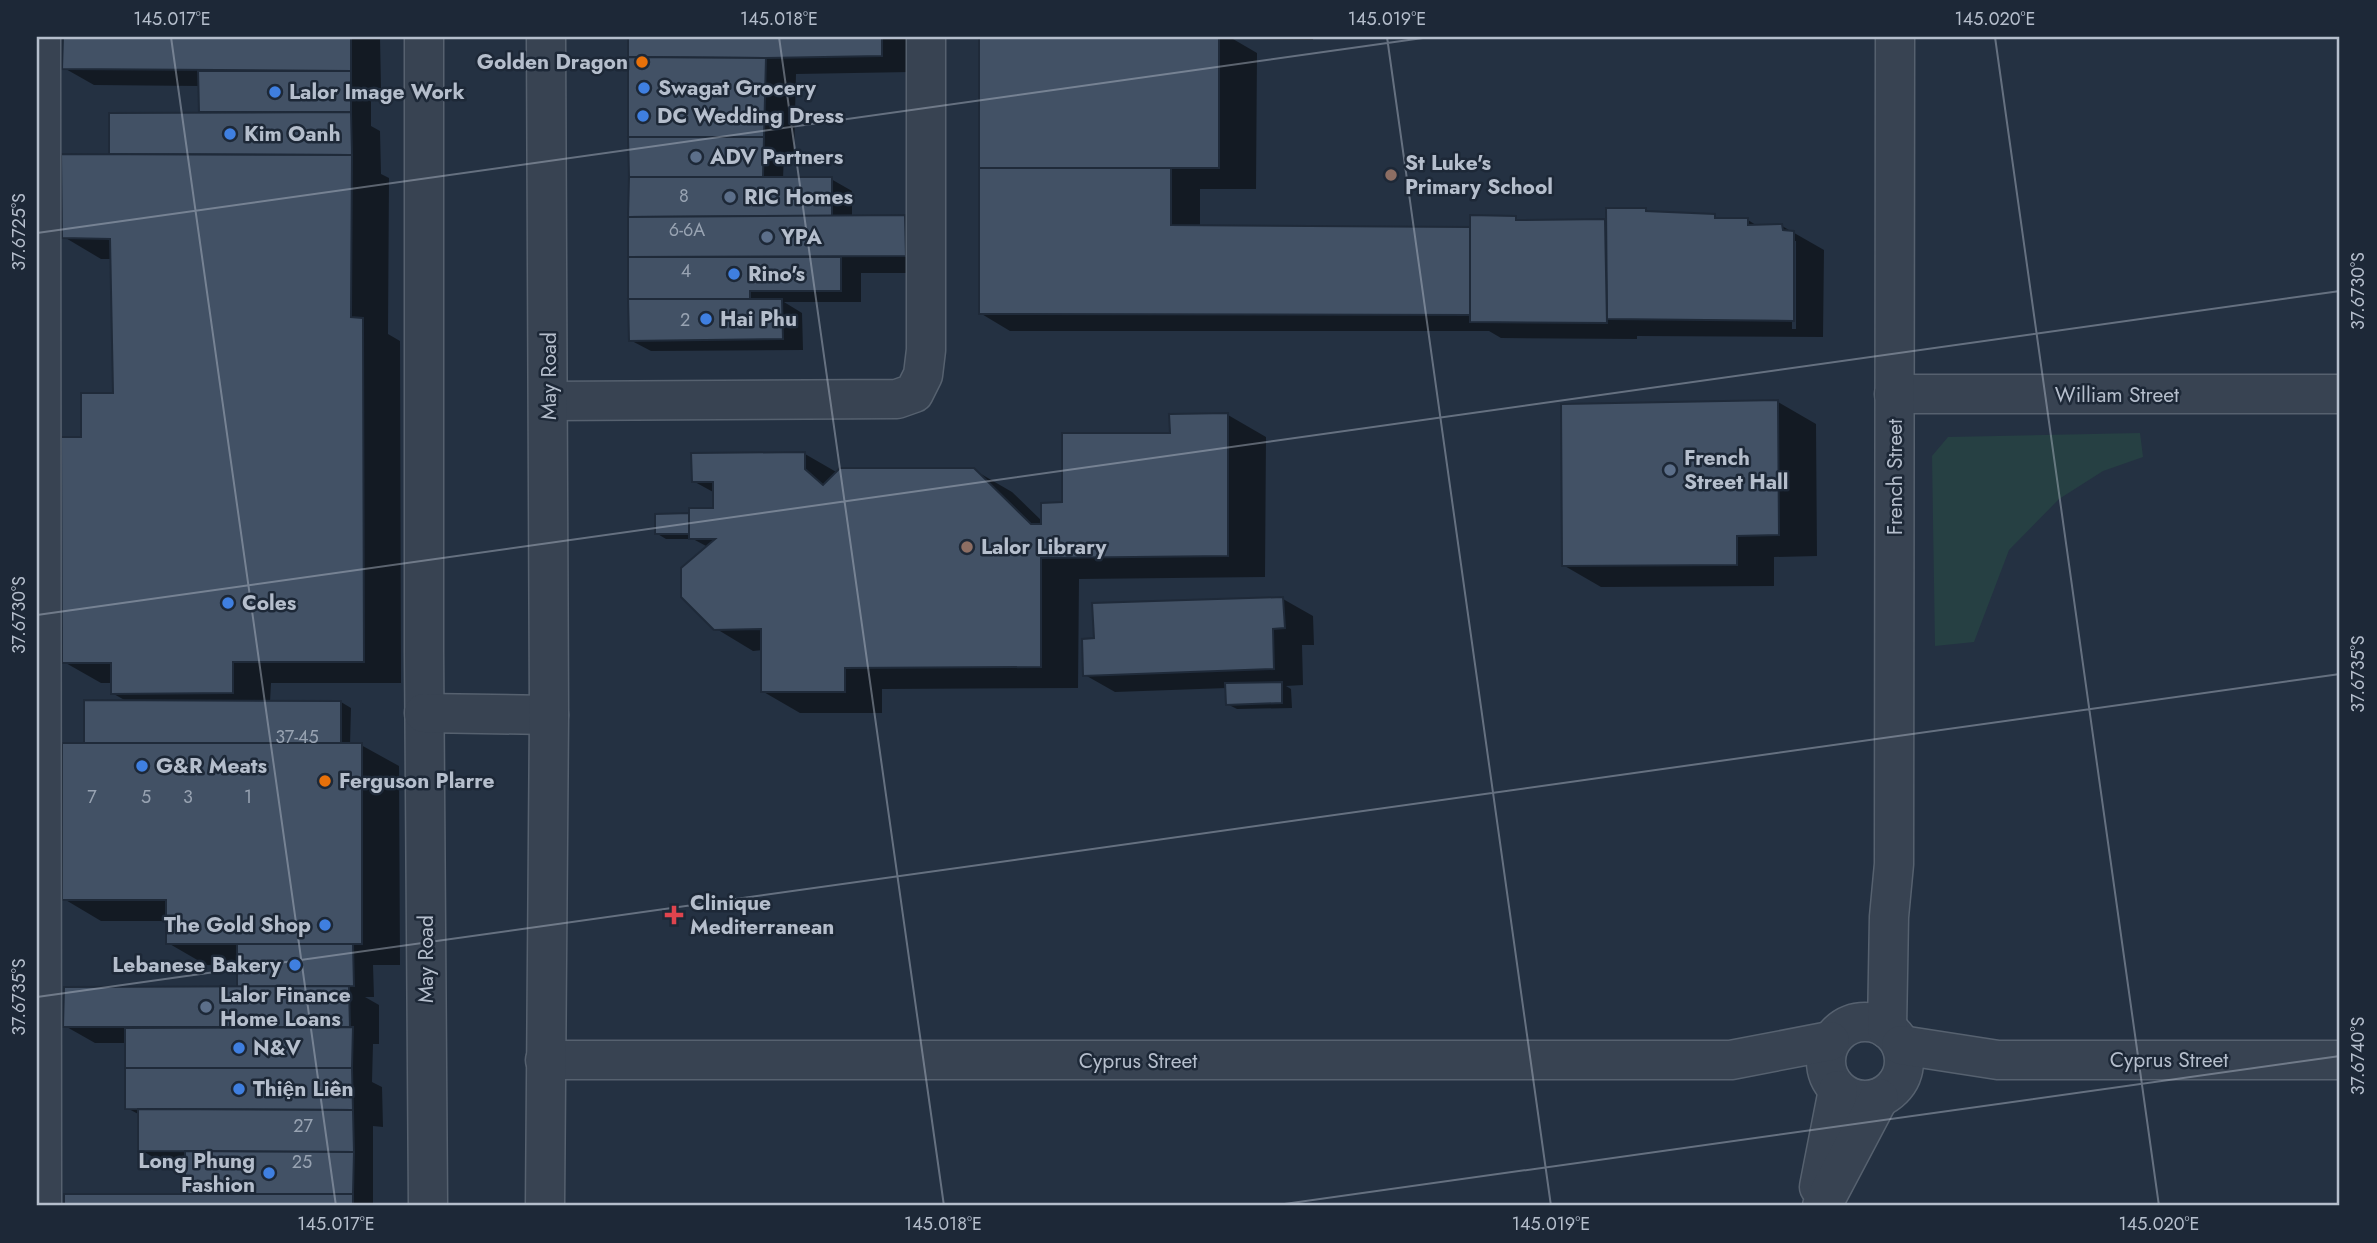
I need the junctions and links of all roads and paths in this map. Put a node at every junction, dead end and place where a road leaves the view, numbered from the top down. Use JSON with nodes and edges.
{"nodes":[{"id":1,"x":41,"y":37,"type":"edge"},
{"id":2,"x":424,"y":37,"type":"edge"},
{"id":3,"x":546,"y":37,"type":"edge"},
{"id":4,"x":926,"y":37,"type":"edge"},
{"id":5,"x":1895,"y":37,"type":"edge"},
{"id":6,"x":1894,"y":394,"type":"junction"},
{"id":7,"x":2340,"y":394,"type":"edge"},
{"id":8,"x":549,"y":401,"type":"junction"},
{"id":9,"x":424,"y":713,"type":"junction"},
{"id":10,"x":549,"y":715,"type":"junction"},
{"id":11,"x":1889,"y":917,"type":"junction"},
{"id":12,"x":1838,"y":1034,"type":"junction"},
{"id":13,"x":1894,"y":1037,"type":"junction"},
{"id":14,"x":545,"y":1060,"type":"junction"},
{"id":15,"x":1731,"y":1060,"type":"junction"},
{"id":16,"x":1998,"y":1060,"type":"junction"},
{"id":17,"x":2340,"y":1060,"type":"edge"},
{"id":18,"x":1835,"y":1086,"type":"junction"},
{"id":19,"x":1887,"y":1092,"type":"junction"},
{"id":20,"x":42,"y":1206,"type":"edge"},
{"id":21,"x":428,"y":1206,"type":"edge"},
{"id":22,"x":545,"y":1206,"type":"edge"},
{"id":23,"x":1815,"y":1206,"type":"edge"},
{"id":24,"x":1822,"y":1206,"type":"edge"}],
"edges":[{"from":1,"to":20,"type":"street"},
{"from":2,"to":9,"type":"street","name":"May Road"},
{"from":3,"to":8,"type":"street","name":"May Road"},
{"from":4,"to":8,"type":"street"},
{"from":5,"to":6,"type":"street","name":"French Street"},
{"from":6,"to":7,"type":"street","name":"William Street"},
{"from":6,"to":11,"type":"street","name":"French Street"},
{"from":8,"to":10,"type":"street","name":"May Road"},
{"from":9,"to":10,"type":"street"},
{"from":9,"to":21,"type":"street","name":"May Road"},
{"from":10,"to":14,"type":"street","name":"May Road"},
{"from":11,"to":12,"type":"street","name":"French Street"},
{"from":11,"to":13,"type":"street","name":"French Street"},
{"from":12,"to":13,"type":"street"},
{"from":12,"to":15,"type":"street","name":"Cyprus Street"},
{"from":12,"to":18,"type":"street"},
{"from":13,"to":16,"type":"street","name":"Cyprus Street"},
{"from":13,"to":19,"type":"street"},
{"from":14,"to":15,"type":"street","name":"Cyprus Street"},
{"from":14,"to":22,"type":"street","name":"May Road"},
{"from":15,"to":18,"type":"street","name":"Cyprus Street"},
{"from":16,"to":17,"type":"street","name":"Cyprus Street"},
{"from":16,"to":19,"type":"street","name":"Cyprus Street"},
{"from":18,"to":19,"type":"street"},
{"from":18,"to":23,"type":"street"},
{"from":19,"to":24,"type":"street"}]}
